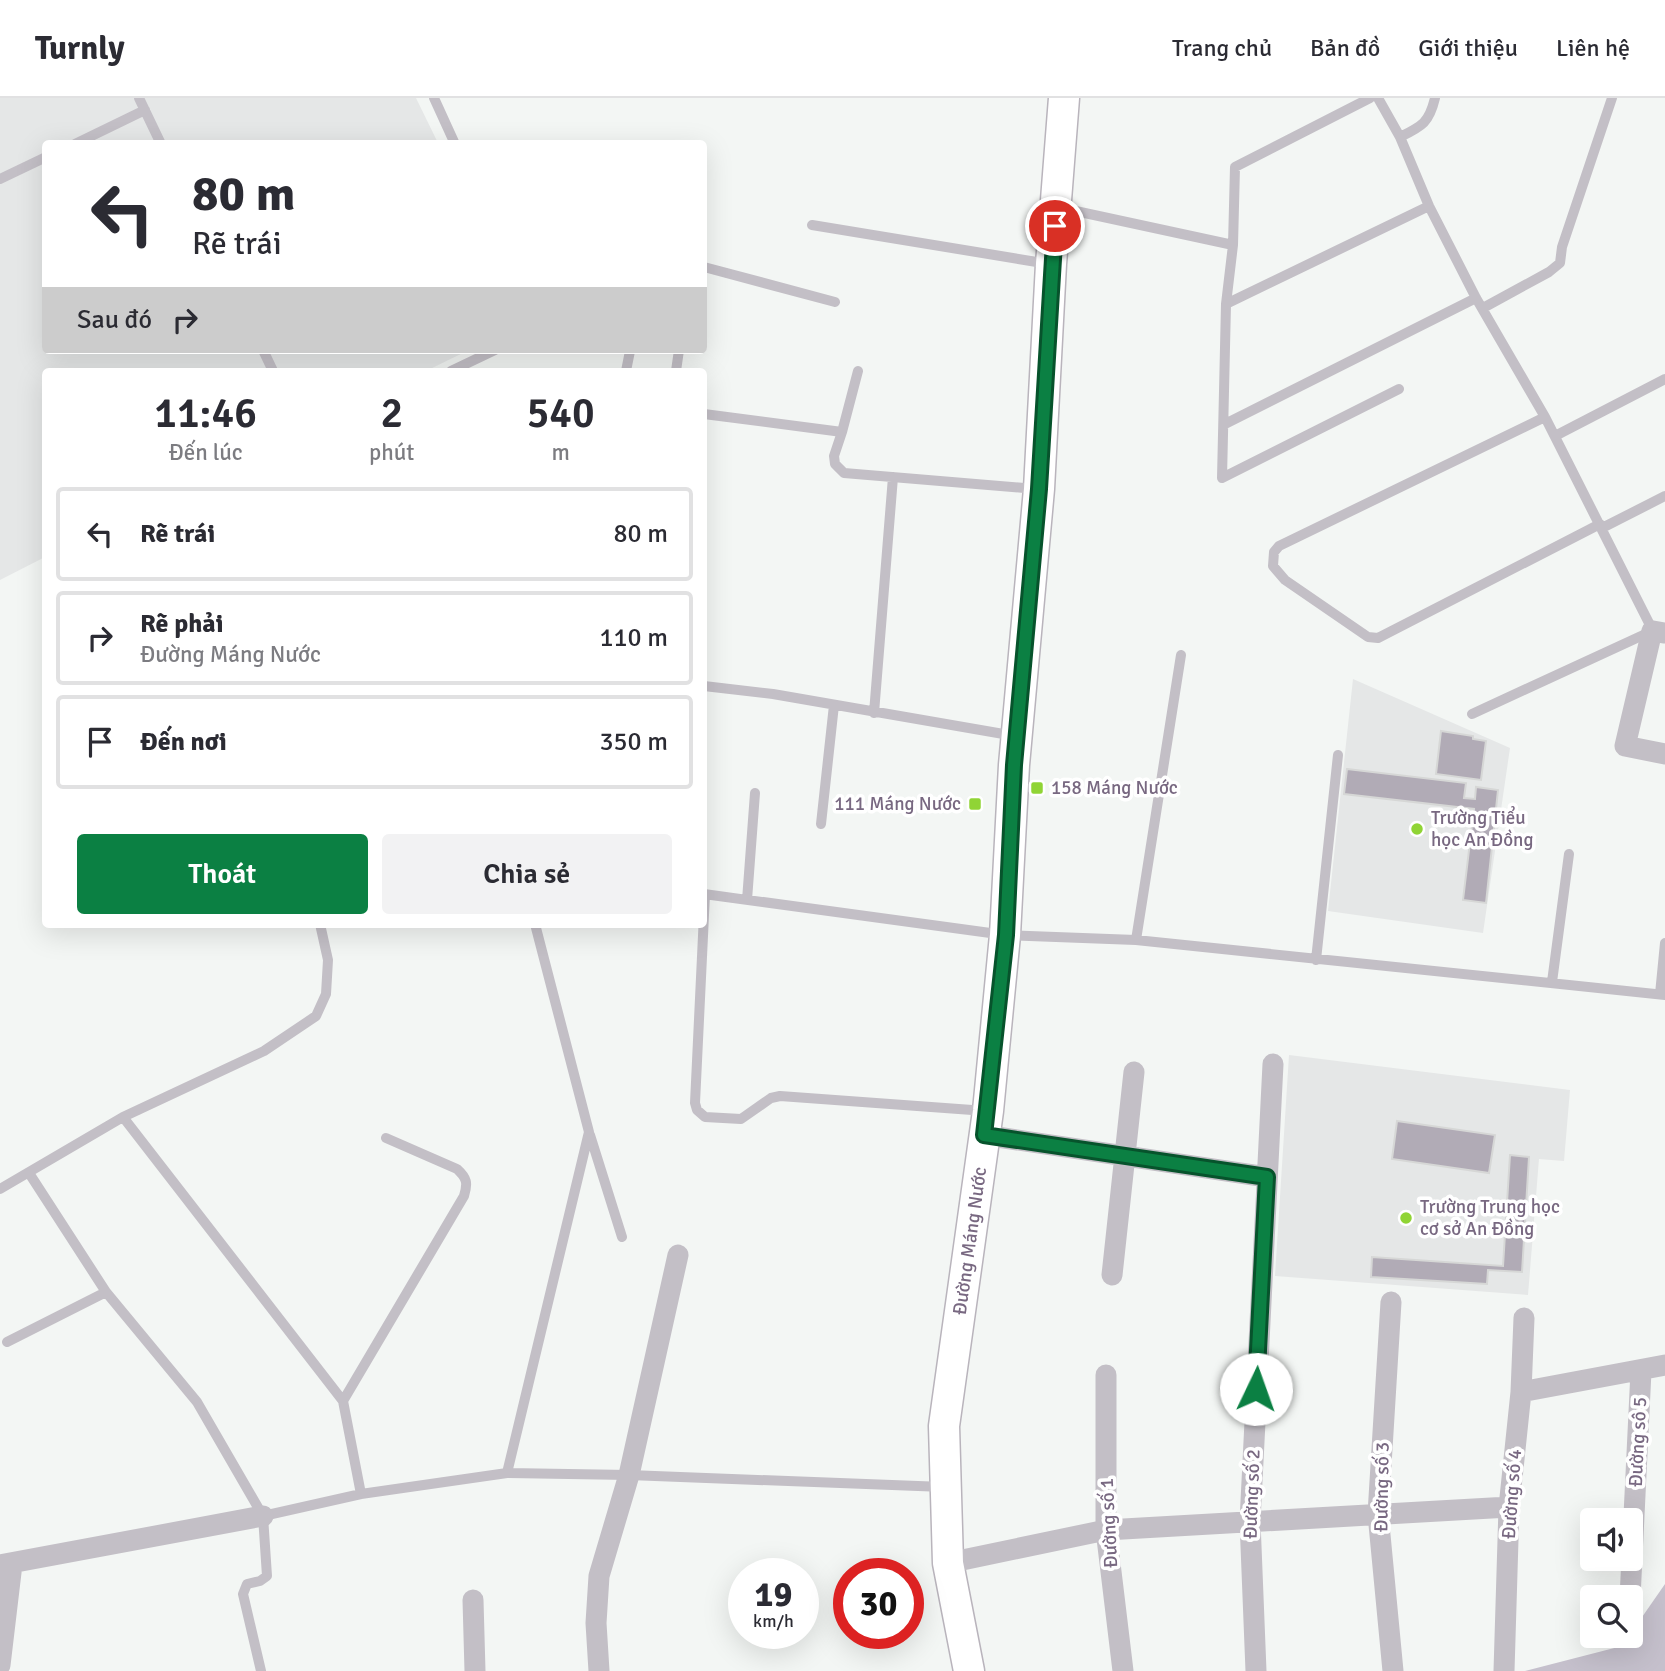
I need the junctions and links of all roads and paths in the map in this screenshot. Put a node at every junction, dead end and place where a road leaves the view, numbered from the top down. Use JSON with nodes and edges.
{"nodes":[{"id":1,"x":139,"y":98,"type":"edge"},
{"id":2,"x":434,"y":98,"type":"edge"},
{"id":3,"x":1064,"y":98,"type":"edge"},
{"id":4,"x":1370,"y":98,"type":"edge"},
{"id":5,"x":1378,"y":98,"type":"edge"},
{"id":6,"x":1435,"y":98,"type":"edge"},
{"id":7,"x":1612,"y":98,"type":"edge"},
{"id":8,"x":145,"y":110,"type":"junction"},
{"id":9,"x":1400,"y":137,"type":"junction"},
{"id":10,"x":83,"y":140,"type":"edge"},
{"id":11,"x":159,"y":140,"type":"edge"},
{"id":12,"x":453,"y":140,"type":"edge"},
{"id":13,"x":42,"y":160,"type":"edge"},
{"id":14,"x":0,"y":179,"type":"edge"},
{"id":15,"x":1429,"y":206,"type":"junction"},
{"id":16,"x":1057,"y":207,"type":"junction"},
{"id":17,"x":812,"y":225,"type":"dead end"},
{"id":18,"x":1233,"y":245,"type":"junction"},
{"id":19,"x":1051,"y":264,"type":"junction"},
{"id":20,"x":707,"y":268,"type":"edge"},
{"id":21,"x":1476,"y":298,"type":"junction"},
{"id":22,"x":835,"y":302,"type":"dead end"},
{"id":23,"x":1226,"y":304,"type":"junction"},
{"id":24,"x":1483,"y":308,"type":"junction"},
{"id":25,"x":487,"y":354,"type":"edge"},
{"id":26,"x":457,"y":368,"type":"edge"},
{"id":27,"x":858,"y":371,"type":"dead end"},
{"id":28,"x":1665,"y":379,"type":"edge"},
{"id":29,"x":1399,"y":389,"type":"dead end"},
{"id":30,"x":707,"y":414,"type":"edge"},
{"id":31,"x":1545,"y":417,"type":"junction"},
{"id":32,"x":1225,"y":424,"type":"junction"},
{"id":33,"x":842,"y":432,"type":"junction"},
{"id":34,"x":1555,"y":436,"type":"junction"},
{"id":35,"x":893,"y":477,"type":"junction"},
{"id":36,"x":1039,"y":489,"type":"junction"},
{"id":37,"x":1665,"y":496,"type":"edge"},
{"id":38,"x":1601,"y":526,"type":"junction"},
{"id":39,"x":1661,"y":630,"type":"edge"},
{"id":40,"x":1181,"y":655,"type":"dead end"},
{"id":41,"x":707,"y":686,"type":"edge"},
{"id":42,"x":834,"y":705,"type":"junction"},
{"id":43,"x":874,"y":713,"type":"junction"},
{"id":44,"x":1472,"y":714,"type":"dead end"},
{"id":45,"x":1017,"y":736,"type":"junction"},
{"id":46,"x":1665,"y":754,"type":"edge"},
{"id":47,"x":1338,"y":755,"type":"dead end"},
{"id":48,"x":755,"y":793,"type":"dead end"},
{"id":49,"x":821,"y":824,"type":"dead end"},
{"id":50,"x":1569,"y":854,"type":"dead end"},
{"id":51,"x":707,"y":894,"type":"edge"},
{"id":52,"x":747,"y":900,"type":"junction"},
{"id":53,"x":321,"y":928,"type":"edge"},
{"id":54,"x":536,"y":928,"type":"edge"},
{"id":55,"x":703,"y":928,"type":"edge"},
{"id":56,"x":1006,"y":935,"type":"junction"},
{"id":57,"x":1136,"y":940,"type":"junction"},
{"id":58,"x":1665,"y":943,"type":"edge"},
{"id":59,"x":1316,"y":960,"type":"junction"},
{"id":60,"x":1552,"y":982,"type":"junction"},
{"id":61,"x":1662,"y":995,"type":"edge"},
{"id":62,"x":1273,"y":1065,"type":"dead end"},
{"id":63,"x":1133,"y":1072,"type":"dead end"},
{"id":64,"x":123,"y":1117,"type":"junction"},
{"id":65,"x":986,"y":1123,"type":"junction"},
{"id":66,"x":589,"y":1132,"type":"junction"},
{"id":67,"x":386,"y":1138,"type":"dead end"},
{"id":68,"x":1125,"y":1156,"type":"junction"},
{"id":69,"x":29,"y":1173,"type":"junction"},
{"id":70,"x":1267,"y":1177,"type":"junction"},
{"id":71,"x":0,"y":1189,"type":"edge"},
{"id":72,"x":622,"y":1237,"type":"dead end"},
{"id":73,"x":678,"y":1255,"type":"dead end"},
{"id":74,"x":1112,"y":1275,"type":"dead end"},
{"id":75,"x":106,"y":1292,"type":"junction"},
{"id":76,"x":1391,"y":1303,"type":"dead end"},
{"id":77,"x":1524,"y":1318,"type":"dead end"},
{"id":78,"x":7,"y":1342,"type":"dead end"},
{"id":79,"x":1665,"y":1366,"type":"edge"},
{"id":80,"x":1641,"y":1371,"type":"junction"},
{"id":81,"x":1106,"y":1375,"type":"dead end"},
{"id":82,"x":1521,"y":1392,"type":"junction"},
{"id":83,"x":343,"y":1401,"type":"junction"},
{"id":84,"x":507,"y":1473,"type":"junction"},
{"id":85,"x":629,"y":1475,"type":"junction"},
{"id":86,"x":944,"y":1488,"type":"junction"},
{"id":87,"x":361,"y":1494,"type":"junction"},
{"id":88,"x":1509,"y":1507,"type":"junction"},
{"id":89,"x":1378,"y":1514,"type":"junction"},
{"id":90,"x":263,"y":1516,"type":"junction"},
{"id":91,"x":1250,"y":1521,"type":"junction"},
{"id":92,"x":1106,"y":1530,"type":"junction"},
{"id":93,"x":948,"y":1563,"type":"junction"},
{"id":94,"x":6,"y":1565,"type":"edge"},
{"id":95,"x":1631,"y":1585,"type":"edge"},
{"id":96,"x":473,"y":1600,"type":"dead end"},
{"id":97,"x":0,"y":1665,"type":"edge"},
{"id":98,"x":261,"y":1671,"type":"edge"},
{"id":99,"x":475,"y":1671,"type":"edge"},
{"id":100,"x":599,"y":1671,"type":"edge"},
{"id":101,"x":969,"y":1671,"type":"edge"},
{"id":102,"x":1123,"y":1671,"type":"edge"},
{"id":103,"x":1256,"y":1671,"type":"edge"},
{"id":104,"x":1393,"y":1671,"type":"edge"},
{"id":105,"x":1505,"y":1671,"type":"edge"}],
"edges":[{"from":1,"to":8,"type":"lane"},
{"from":2,"to":12,"type":"lane"},
{"from":3,"to":16,"type":"main road","name":"Đường Máng Nước"},
{"from":4,"to":18,"type":"lane"},
{"from":5,"to":9,"type":"lane"},
{"from":6,"to":9,"type":"lane"},
{"from":7,"to":24,"type":"lane"},
{"from":8,"to":10,"type":"lane"},
{"from":8,"to":11,"type":"lane"},
{"from":9,"to":15,"type":"lane"},
{"from":13,"to":14,"type":"lane"},
{"from":15,"to":21,"type":"lane"},
{"from":15,"to":23,"type":"lane"},
{"from":16,"to":18,"type":"lane"},
{"from":16,"to":19,"type":"main road","name":"Đường Máng Nước"},
{"from":17,"to":19,"type":"lane"},
{"from":18,"to":23,"type":"lane"},
{"from":19,"to":36,"type":"main road","name":"Đường Máng Nước"},
{"from":20,"to":22,"type":"lane"},
{"from":21,"to":24,"type":"lane"},
{"from":21,"to":32,"type":"lane"},
{"from":23,"to":32,"type":"lane"},
{"from":24,"to":31,"type":"lane"},
{"from":25,"to":26,"type":"lane"},
{"from":27,"to":33,"type":"lane"},
{"from":28,"to":34,"type":"lane"},
{"from":29,"to":32,"type":"lane"},
{"from":30,"to":33,"type":"lane"},
{"from":31,"to":34,"type":"lane"},
{"from":31,"to":38,"type":"lane"},
{"from":33,"to":35,"type":"lane"},
{"from":34,"to":38,"type":"lane"},
{"from":35,"to":36,"type":"lane"},
{"from":35,"to":43,"type":"lane"},
{"from":36,"to":45,"type":"main road","name":"Đường Máng Nước"},
{"from":37,"to":38,"type":"lane"},
{"from":38,"to":39,"type":"lane"},
{"from":39,"to":44,"type":"lane"},
{"from":39,"to":46,"type":"street"},
{"from":40,"to":57,"type":"lane"},
{"from":41,"to":42,"type":"lane"},
{"from":42,"to":43,"type":"lane"},
{"from":42,"to":49,"type":"lane"},
{"from":43,"to":45,"type":"lane"},
{"from":45,"to":56,"type":"main road","name":"Đường Máng Nước"},
{"from":47,"to":59,"type":"lane"},
{"from":48,"to":52,"type":"lane"},
{"from":50,"to":60,"type":"lane"},
{"from":51,"to":52,"type":"lane"},
{"from":52,"to":56,"type":"lane"},
{"from":53,"to":64,"type":"lane"},
{"from":54,"to":66,"type":"lane"},
{"from":55,"to":65,"type":"lane"},
{"from":56,"to":57,"type":"lane"},
{"from":56,"to":65,"type":"main road","name":"Đường Máng Nước"},
{"from":57,"to":59,"type":"lane"},
{"from":58,"to":61,"type":"lane"},
{"from":59,"to":60,"type":"lane"},
{"from":60,"to":61,"type":"lane"},
{"from":62,"to":70,"type":"street","name":"Đường số 2"},
{"from":63,"to":68,"type":"street"},
{"from":64,"to":69,"type":"lane"},
{"from":64,"to":83,"type":"lane"},
{"from":65,"to":68,"type":"street"},
{"from":65,"to":86,"type":"main road","name":"Đường Máng Nước"},
{"from":66,"to":72,"type":"lane"},
{"from":66,"to":84,"type":"lane"},
{"from":67,"to":83,"type":"lane"},
{"from":68,"to":70,"type":"street"},
{"from":68,"to":74,"type":"street"},
{"from":69,"to":71,"type":"lane"},
{"from":69,"to":75,"type":"lane"},
{"from":70,"to":91,"type":"street","name":"Đường số 2"},
{"from":73,"to":85,"type":"street"},
{"from":75,"to":78,"type":"lane"},
{"from":75,"to":90,"type":"lane"},
{"from":76,"to":89,"type":"street","name":"Đường số 3"},
{"from":77,"to":82,"type":"street","name":"Đường số 4"},
{"from":79,"to":80,"type":"street"},
{"from":80,"to":82,"type":"street"},
{"from":80,"to":95,"type":"street","name":"Đường sô 5"},
{"from":81,"to":92,"type":"street","name":"Đường số 1"},
{"from":82,"to":88,"type":"street","name":"Đường số 4"},
{"from":83,"to":87,"type":"lane"},
{"from":84,"to":85,"type":"lane"},
{"from":84,"to":87,"type":"lane"},
{"from":85,"to":86,"type":"lane"},
{"from":85,"to":100,"type":"street"},
{"from":86,"to":93,"type":"main road","name":"Đường Máng Nước"},
{"from":87,"to":90,"type":"lane"},
{"from":88,"to":89,"type":"street"},
{"from":88,"to":105,"type":"street","name":"Đường số 4"},
{"from":89,"to":91,"type":"street"},
{"from":89,"to":104,"type":"street","name":"Đường số 3"},
{"from":90,"to":94,"type":"street"},
{"from":90,"to":98,"type":"lane"},
{"from":91,"to":92,"type":"street"},
{"from":91,"to":103,"type":"street","name":"Đường số 2"},
{"from":92,"to":93,"type":"street"},
{"from":92,"to":102,"type":"street","name":"Đường số 1"},
{"from":93,"to":101,"type":"main road","name":"Đường Máng Nước"},
{"from":94,"to":97,"type":"street"},
{"from":96,"to":99,"type":"street"}]}
